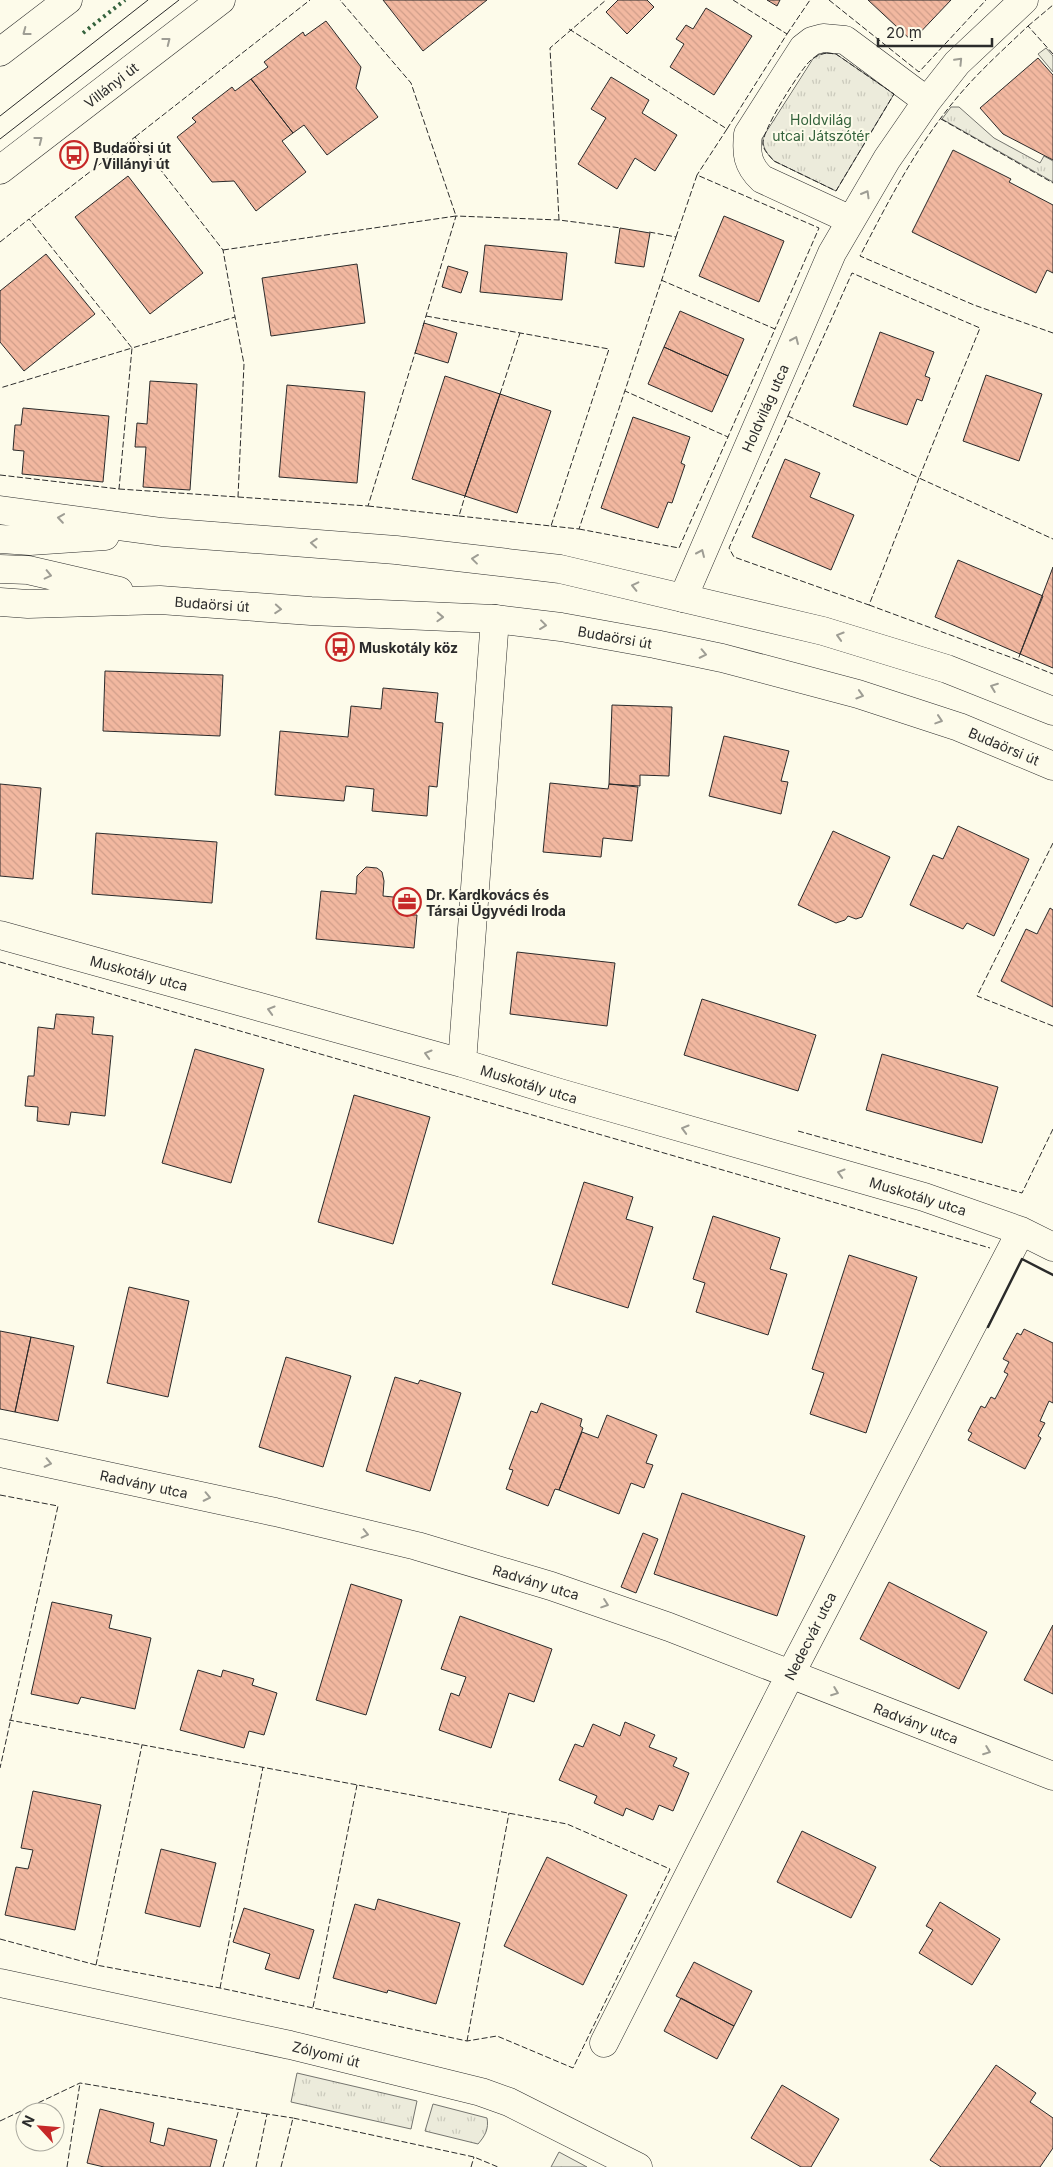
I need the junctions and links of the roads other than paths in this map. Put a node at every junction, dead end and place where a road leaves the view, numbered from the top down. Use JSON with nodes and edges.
{"nodes":[{"id":1,"x":68,"y":0,"type":"edge"},
{"id":2,"x":221,"y":0,"type":"edge"},
{"id":3,"x":1024,"y":0,"type":"edge"},
{"id":4,"x":0,"y":52,"type":"edge"},
{"id":5,"x":927,"y":101,"type":"junction"},
{"id":6,"x":0,"y":170,"type":"edge"},
{"id":7,"x":851,"y":220,"type":"junction"},
{"id":8,"x":0,"y":510,"type":"edge"},
{"id":9,"x":162,"y":532,"type":"junction"},
{"id":10,"x":0,"y":539,"type":"edge"},
{"id":11,"x":0,"y":568,"type":"edge"},
{"id":12,"x":683,"y":598,"type":"junction"},
{"id":13,"x":160,"y":600,"type":"junction"},
{"id":14,"x":0,"y":602,"type":"edge"},
{"id":15,"x":495,"y":619,"type":"junction"},
{"id":16,"x":1053,"y":711,"type":"edge"},
{"id":17,"x":1053,"y":766,"type":"edge"},
{"id":18,"x":0,"y":935,"type":"edge"},
{"id":19,"x":462,"y":1064,"type":"junction"},
{"id":20,"x":1021,"y":1231,"type":"junction"},
{"id":21,"x":1053,"y":1247,"type":"edge"},
{"id":22,"x":0,"y":1453,"type":"edge"},
{"id":23,"x":790,"y":1675,"type":"junction"},
{"id":24,"x":1053,"y":1776,"type":"edge"},
{"id":25,"x":0,"y":1983,"type":"edge"},
{"id":26,"x":604,"y":2043,"type":"dead end"},
{"id":27,"x":638,"y":2167,"type":"edge"}],
"edges":[{"from":1,"to":4,"type":"street","one_way":true},
{"from":6,"to":2,"type":"street","name":"Villányi út","one_way":true},
{"from":5,"to":3,"type":"street","name":"Holdvilág utca","one_way":true},
{"from":7,"to":5,"type":"street","name":"Holdvilág utca","one_way":true},
{"from":5,"to":7,"type":"street"},
{"from":12,"to":7,"type":"street","name":"Holdvilág utca","one_way":true},
{"from":9,"to":8,"type":"street","one_way":true},
{"from":9,"to":10,"type":"street"},
{"from":12,"to":9,"type":"street","one_way":true},
{"from":11,"to":13,"type":"street","name":"Budaörsi út","one_way":true},
{"from":16,"to":12,"type":"street","one_way":true},
{"from":13,"to":14,"type":"street","name":"Budaörsi út"},
{"from":13,"to":15,"type":"street","name":"Budaörsi út","one_way":true},
{"from":15,"to":17,"type":"street","name":"Budaörsi út","one_way":true},
{"from":15,"to":19,"type":"street"},
{"from":19,"to":18,"type":"street","name":"Muskotály utca","one_way":true},
{"from":20,"to":19,"type":"street","name":"Muskotály utca","one_way":true},
{"from":20,"to":21,"type":"street","name":"Muskotály utca"},
{"from":20,"to":23,"type":"street","name":"Nedecvár utca"},
{"from":22,"to":23,"type":"street","name":"Radvány utca","one_way":true},
{"from":23,"to":24,"type":"street","name":"Radvány utca","one_way":true},
{"from":23,"to":26,"type":"street","name":"Nedecvár utca"},
{"from":25,"to":27,"type":"street","name":"Zólyomi út"}]}
